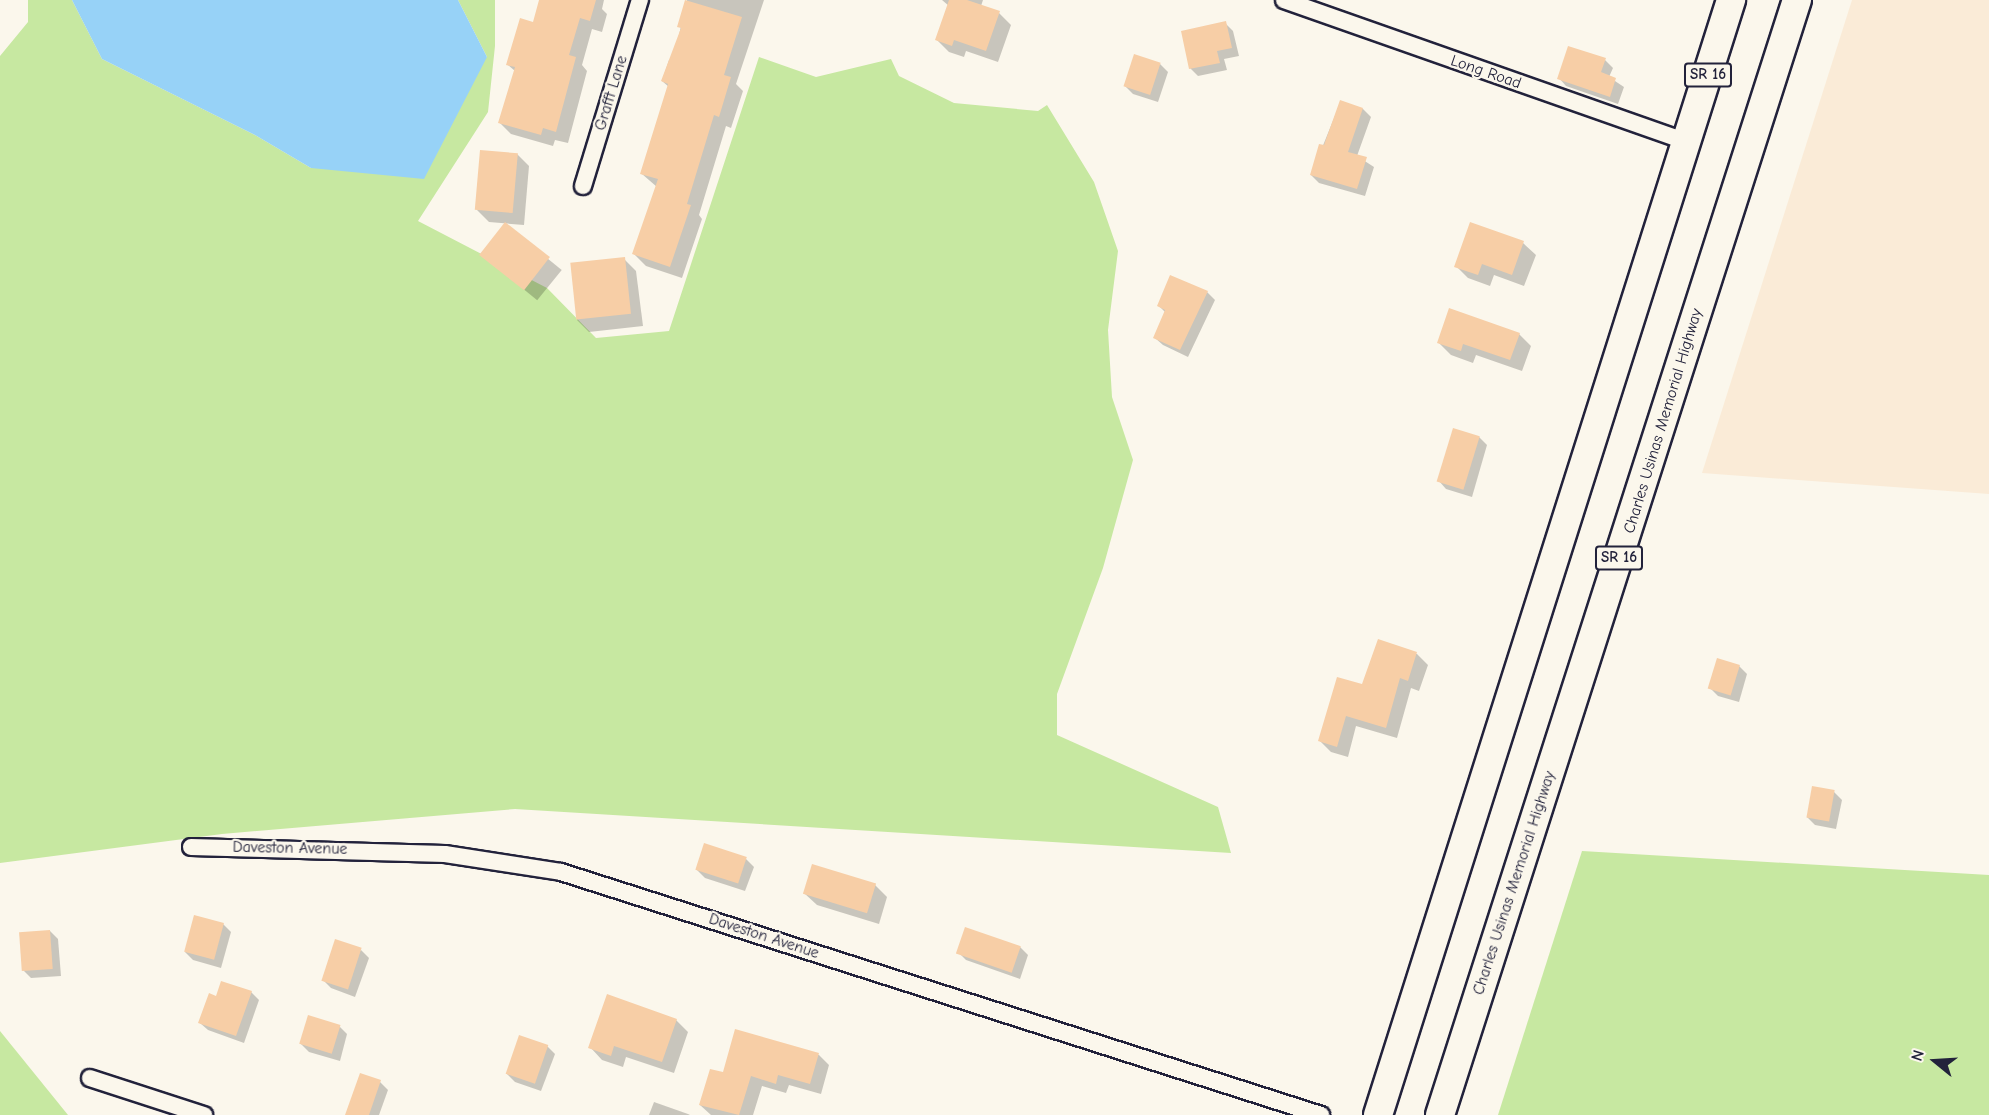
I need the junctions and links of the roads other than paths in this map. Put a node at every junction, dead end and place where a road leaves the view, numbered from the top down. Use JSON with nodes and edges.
{"nodes":[{"id":1,"x":640,"y":0,"type":"edge"},
{"id":2,"x":1284,"y":0,"type":"edge"},
{"id":3,"x":1731,"y":0,"type":"edge"},
{"id":4,"x":1797,"y":0,"type":"edge"},
{"id":5,"x":1688,"y":142,"type":"junction"},
{"id":6,"x":583,"y":186,"type":"dead end"},
{"id":7,"x":191,"y":848,"type":"dead end"},
{"id":8,"x":90,"y":1078,"type":"dead end"},
{"id":9,"x":204,"y":1115,"type":"edge"},
{"id":10,"x":1321,"y":1115,"type":"edge"},
{"id":11,"x":1378,"y":1115,"type":"edge"},
{"id":12,"x":1440,"y":1115,"type":"edge"}],
"edges":[{"from":1,"to":6,"type":"street","name":"Grafft Lane"},
{"from":2,"to":5,"type":"street","name":"Long Road"},
{"from":3,"to":5,"type":"highway","number":"SR 16"},
{"from":4,"to":12,"type":"highway","name":"Charles Usinas Memorial Highway","number":"SR 16"},
{"from":5,"to":11,"type":"highway","number":"SR 16"},
{"from":7,"to":10,"type":"street","name":"Daveston Avenue"},
{"from":8,"to":9,"type":"street"}]}
